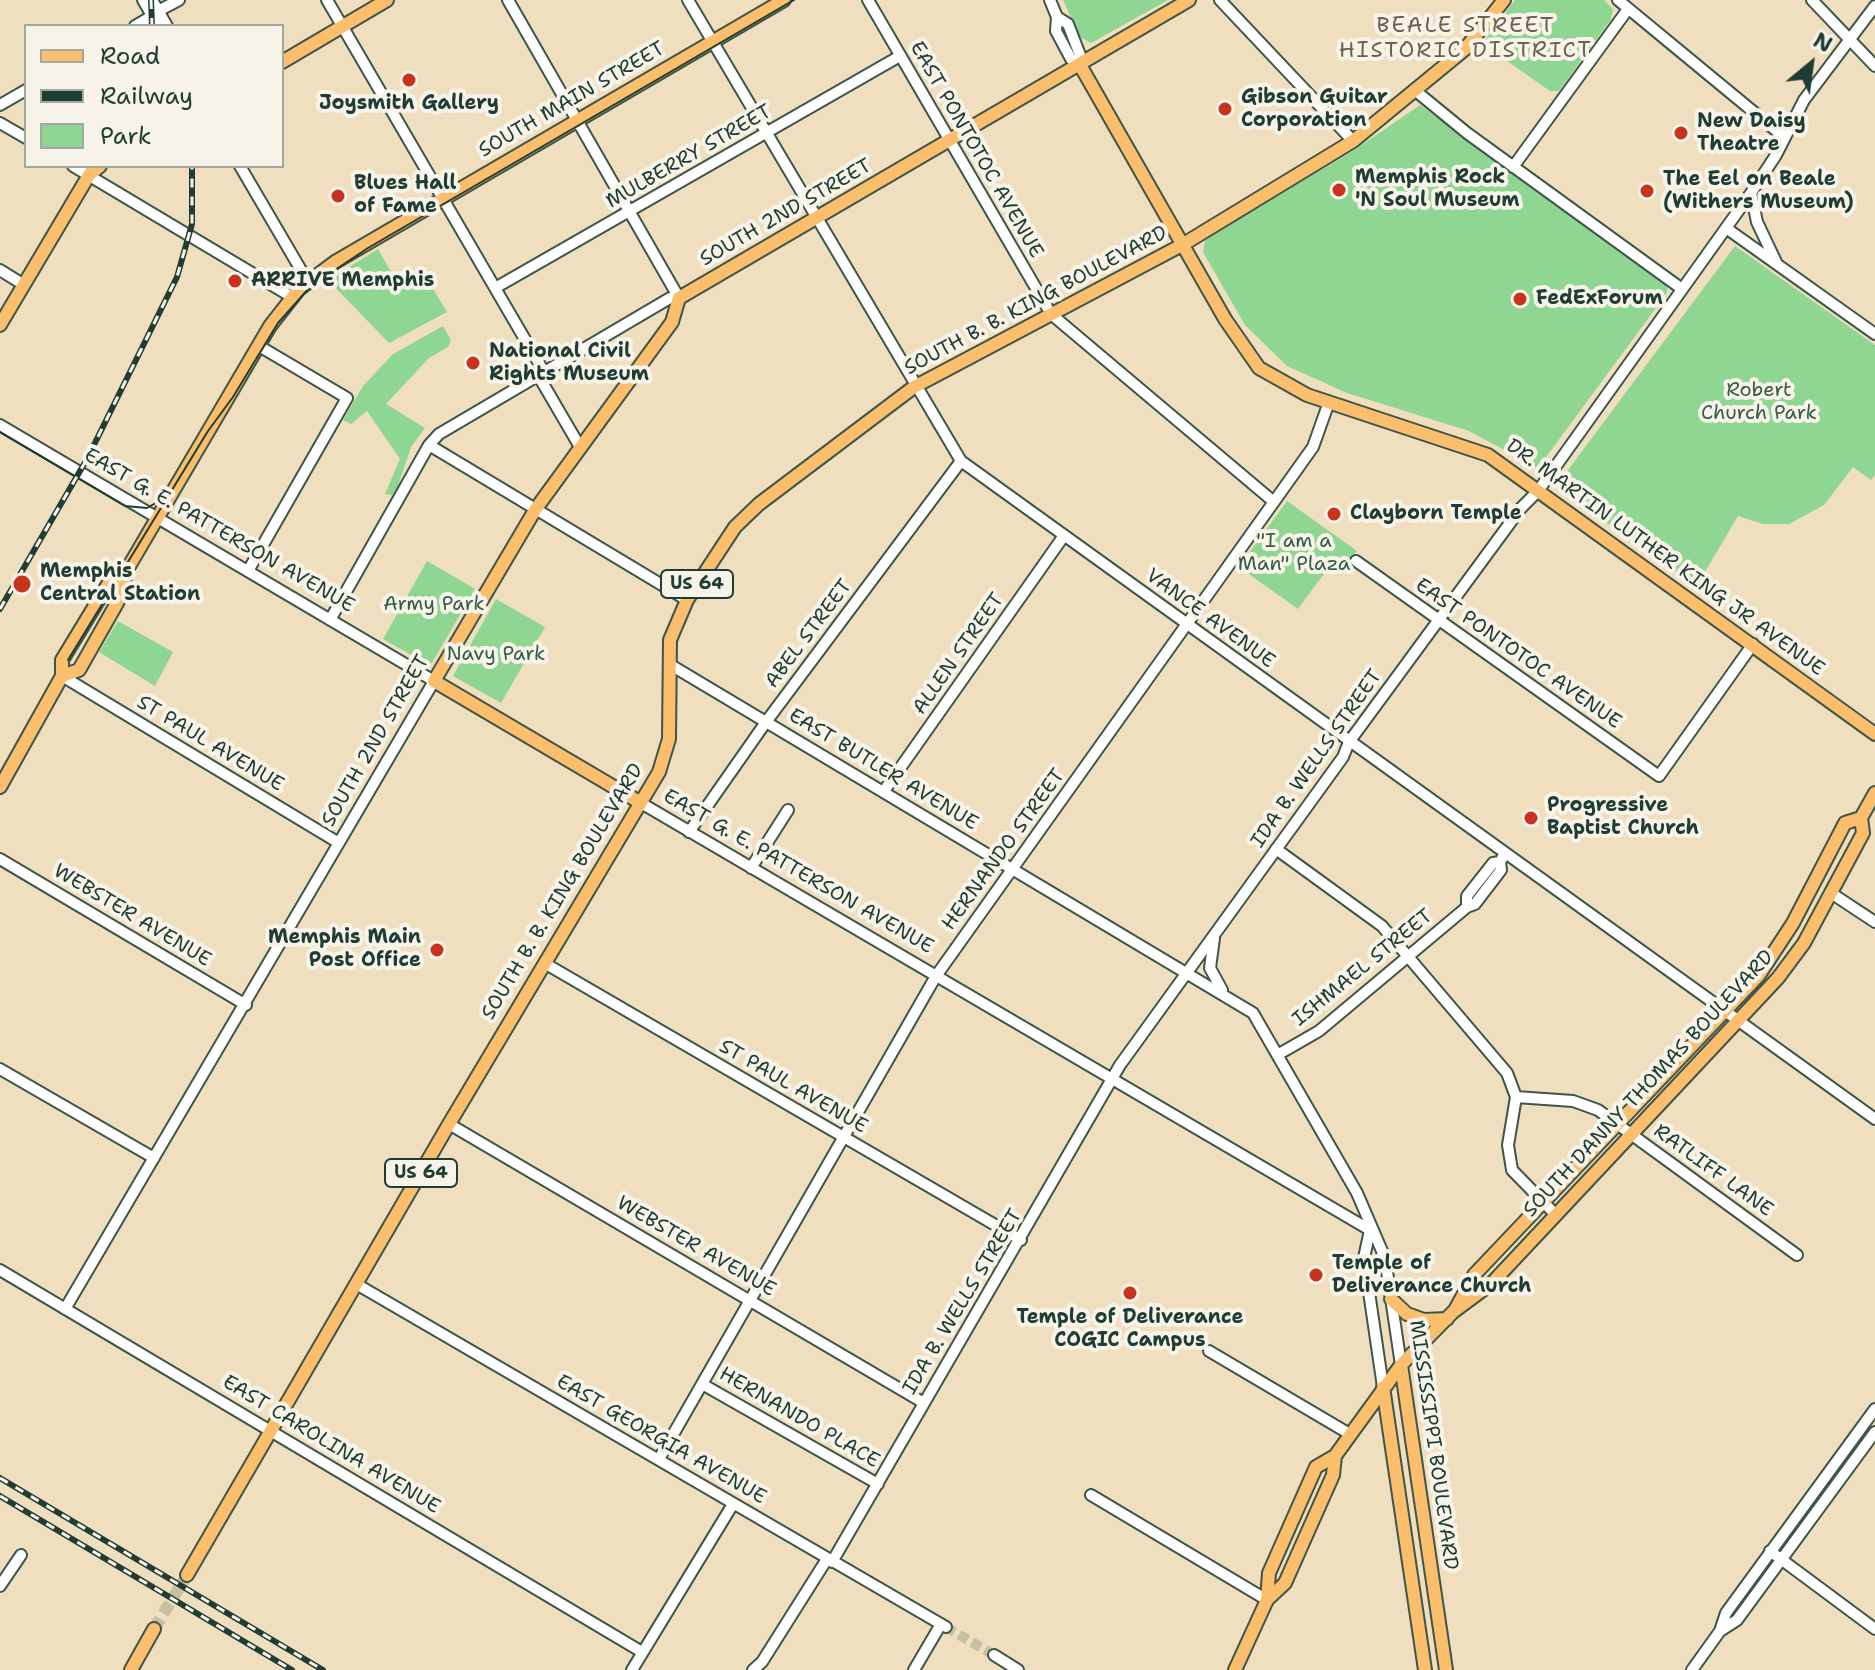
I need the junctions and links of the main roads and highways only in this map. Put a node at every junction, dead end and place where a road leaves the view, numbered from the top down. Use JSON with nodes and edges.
{"nodes":[{"id":1,"x":387,"y":0,"type":"edge"},
{"id":2,"x":784,"y":0,"type":"edge"},
{"id":3,"x":1189,"y":0,"type":"edge"},
{"id":4,"x":1504,"y":0,"type":"edge"},
{"id":5,"x":284,"y":61,"type":"edge"},
{"id":6,"x":1080,"y":65,"type":"junction"},
{"id":7,"x":98,"y":168,"type":"edge"},
{"id":8,"x":1182,"y":245,"type":"junction"},
{"id":9,"x":0,"y":325,"type":"edge"},
{"id":10,"x":125,"y":573,"type":"junction"},
{"id":11,"x":62,"y":676,"type":"junction"},
{"id":12,"x":434,"y":681,"type":"joint"},
{"id":13,"x":1875,"y":734,"type":"edge"},
{"id":14,"x":0,"y":787,"type":"edge"},
{"id":15,"x":1875,"y":793,"type":"edge"},
{"id":16,"x":641,"y":803,"type":"junction"},
{"id":17,"x":1861,"y":818,"type":"junction"},
{"id":18,"x":1391,"y":1299,"type":"road end"},
{"id":19,"x":1450,"y":1316,"type":"junction"},
{"id":20,"x":1401,"y":1365,"type":"junction"},
{"id":21,"x":1383,"y":1387,"type":"junction"},
{"id":22,"x":1335,"y":1456,"type":"junction"},
{"id":23,"x":1425,"y":1523,"type":"junction"},
{"id":24,"x":1404,"y":1526,"type":"junction"},
{"id":25,"x":187,"y":1575,"type":"tunnel mouth"},
{"id":26,"x":1267,"y":1600,"type":"junction"},
{"id":27,"x":154,"y":1629,"type":"tunnel mouth"},
{"id":28,"x":131,"y":1670,"type":"edge"},
{"id":29,"x":1235,"y":1670,"type":"edge"},
{"id":30,"x":1425,"y":1670,"type":"edge"},
{"id":31,"x":1446,"y":1670,"type":"edge"}],
"edges":[{"from":1,"to":5,"type":"main road"},
{"from":2,"to":10,"type":"main road","name":"SOUTH MAIN STREET"},
{"from":3,"to":6,"type":"main road","name":"SOUTH 2ND STREET"},
{"from":4,"to":8,"type":"main road","name":"SOUTH B. B. KING BOULEVARD","number":"US 64"},
{"from":6,"to":8,"type":"main road","name":"DR. MARTIN LUTHER KING JR AVENUE"},
{"from":6,"to":12,"type":"main road","name":"SOUTH 2ND STREET"},
{"from":7,"to":9,"type":"main road"},
{"from":8,"to":13,"type":"main road","name":"DR. MARTIN LUTHER KING JR AVENUE"},
{"from":8,"to":16,"type":"main road","name":"SOUTH B. B. KING BOULEVARD","number":"US 64"},
{"from":10,"to":11,"type":"main road","name":"SOUTH MAIN STREET"},
{"from":10,"to":11,"type":"main road","name":"SOUTH MAIN STREET"},
{"from":11,"to":14,"type":"main road","name":"SOUTH MAIN STREET"},
{"from":12,"to":16,"type":"main road","name":"EAST G. E. PATTERSON AVENUE"},
{"from":15,"to":17,"type":"main road","name":"SOUTH DANNY THOMAS BOULEVARD"},
{"from":16,"to":25,"type":"main road","name":"SOUTH B. B. KING BOULEVARD","number":"US 64"},
{"from":17,"to":19,"type":"main road","name":"SOUTH DANNY THOMAS BOULEVARD"},
{"from":17,"to":19,"type":"main road","name":"SOUTH DANNY THOMAS BOULEVARD"},
{"from":18,"to":19,"type":"main road"},
{"from":19,"to":20,"type":"main road","name":"SOUTH DANNY THOMAS BOULEVARD"},
{"from":20,"to":21,"type":"main road","name":"SOUTH DANNY THOMAS BOULEVARD"},
{"from":20,"to":23,"type":"main road","name":"MISSISSIPPI BOULEVARD"},
{"from":21,"to":22,"type":"main road","name":"SOUTH DANNY THOMAS BOULEVARD"},
{"from":21,"to":24,"type":"main road","name":"MISSISSIPPI BOULEVARD"},
{"from":22,"to":26,"type":"main road","name":"SOUTH DANNY THOMAS BOULEVARD"},
{"from":22,"to":26,"type":"main road","name":"SOUTH DANNY THOMAS BOULEVARD"},
{"from":23,"to":24,"type":"main road"},
{"from":23,"to":31,"type":"main road","name":"MISSISSIPPI BOULEVARD"},
{"from":24,"to":30,"type":"main road","name":"MISSISSIPPI BOULEVARD"},
{"from":26,"to":29,"type":"main road","name":"SOUTH DANNY THOMAS BOULEVARD"},
{"from":27,"to":28,"type":"main road"}]}
